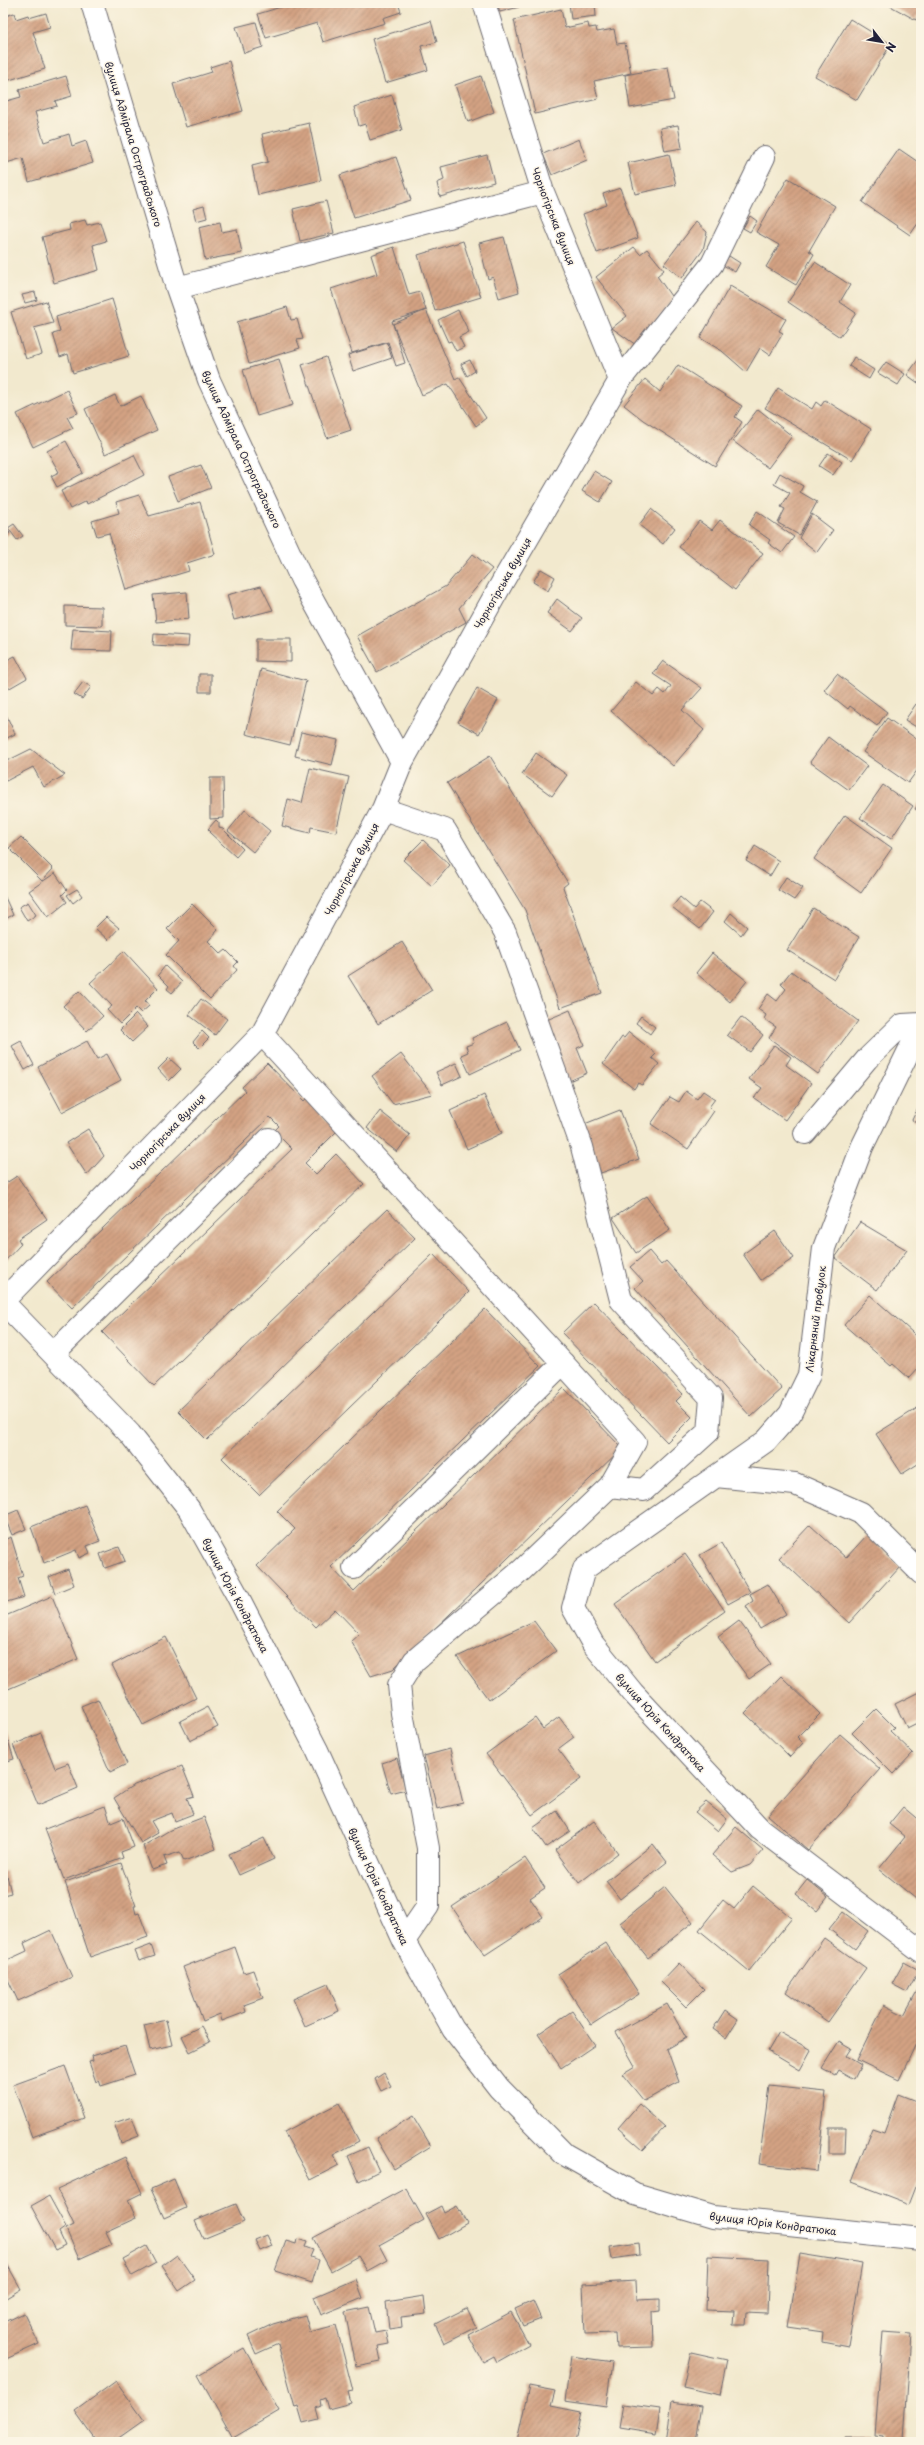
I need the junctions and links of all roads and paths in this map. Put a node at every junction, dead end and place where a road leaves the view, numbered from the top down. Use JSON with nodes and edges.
{"nodes":[{"id":1,"x":92,"y":3,"type":"edge"},
{"id":2,"x":484,"y":3,"type":"edge"},
{"id":3,"x":764,"y":156,"type":"dead end"},
{"id":4,"x":543,"y":192,"type":"junction"},
{"id":5,"x":177,"y":288,"type":"junction"},
{"id":6,"x":620,"y":380,"type":"junction"},
{"id":7,"x":402,"y":762,"type":"junction"},
{"id":8,"x":383,"y":809,"type":"junction"},
{"id":9,"x":921,"y":1025,"type":"edge"},
{"id":10,"x":262,"y":1034,"type":"junction"},
{"id":11,"x":805,"y":1133,"type":"dead end"},
{"id":12,"x":269,"y":1139,"type":"dead end"},
{"id":13,"x":3,"y":1302,"type":"edge"},
{"id":14,"x":53,"y":1354,"type":"junction"},
{"id":15,"x":563,"y":1363,"type":"junction"},
{"id":16,"x":716,"y":1476,"type":"junction"},
{"id":17,"x":610,"y":1486,"type":"junction"},
{"id":18,"x":354,"y":1568,"type":"dead end"},
{"id":19,"x":921,"y":1573,"type":"edge"},
{"id":20,"x":404,"y":1941,"type":"junction"},
{"id":21,"x":921,"y":1951,"type":"edge"},
{"id":22,"x":921,"y":2240,"type":"edge"}],
"edges":[{"from":1,"to":5,"type":"street","name":"вулиця Адмірала Остроградського"},
{"from":2,"to":4,"type":"street","name":"Чорногірська вулиця"},
{"from":3,"to":6,"type":"street","name":"Чорногірська вулиця"},
{"from":4,"to":5,"type":"street"},
{"from":4,"to":6,"type":"street","name":"Чорногірська вулиця"},
{"from":5,"to":7,"type":"street","name":"вулиця Адмірала Остроградського"},
{"from":6,"to":7,"type":"street","name":"Чорногірська вулиця"},
{"from":7,"to":8,"type":"street","name":"Чорногірська вулиця"},
{"from":8,"to":10,"type":"street","name":"Чорногірська вулиця"},
{"from":8,"to":17,"type":"street"},
{"from":9,"to":11,"type":"street"},
{"from":9,"to":16,"type":"street","name":"Лікарняний провулок"},
{"from":10,"to":13,"type":"street","name":"Чорногірська вулиця"},
{"from":10,"to":15,"type":"street"},
{"from":12,"to":14,"type":"street"},
{"from":13,"to":14,"type":"street","name":"вулиця Юрія Кондратюка"},
{"from":14,"to":20,"type":"street","name":"вулиця Юрія Кондратюка"},
{"from":15,"to":17,"type":"street"},
{"from":15,"to":18,"type":"street"},
{"from":16,"to":19,"type":"street"},
{"from":16,"to":21,"type":"street","name":"вулиця Юрія Кондратюка"},
{"from":17,"to":20,"type":"street"},
{"from":20,"to":22,"type":"street","name":"вулиця Юрія Кондратюка"}]}
